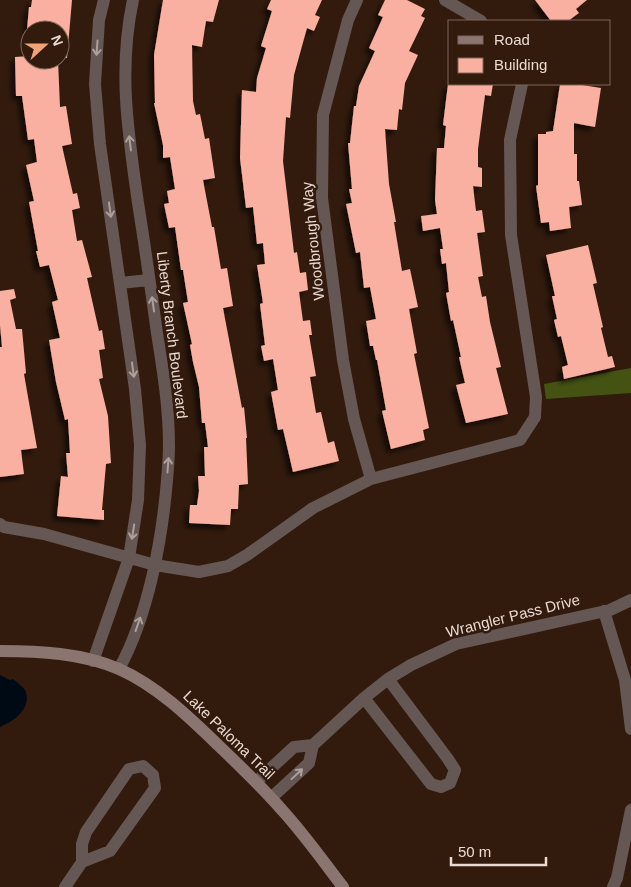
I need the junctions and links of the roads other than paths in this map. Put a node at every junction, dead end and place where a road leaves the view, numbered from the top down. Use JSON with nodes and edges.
{"nodes":[{"id":1,"x":104,"y":0,"type":"edge"},
{"id":2,"x":134,"y":0,"type":"edge"},
{"id":3,"x":357,"y":0,"type":"edge"},
{"id":4,"x":444,"y":0,"type":"edge"},
{"id":5,"x":479,"y":20,"type":"edge"},
{"id":6,"x":522,"y":85,"type":"edge"},
{"id":7,"x":150,"y":280,"type":"junction"},
{"id":8,"x":120,"y":283,"type":"junction"},
{"id":9,"x":371,"y":480,"type":"junction"},
{"id":10,"x":0,"y":524,"type":"edge"},
{"id":11,"x":129,"y":558,"type":"junction"},
{"id":12,"x":155,"y":565,"type":"junction"},
{"id":13,"x":631,"y":600,"type":"edge"},
{"id":14,"x":604,"y":611,"type":"junction"},
{"id":15,"x":0,"y":651,"type":"edge"},
{"id":16,"x":93,"y":661,"type":"junction"},
{"id":17,"x":119,"y":670,"type":"junction"},
{"id":18,"x":388,"y":679,"type":"junction"},
{"id":19,"x":364,"y":698,"type":"junction"},
{"id":20,"x":631,"y":729,"type":"edge"},
{"id":21,"x":313,"y":744,"type":"junction"},
{"id":22,"x":256,"y":782,"type":"junction"},
{"id":23,"x":271,"y":798,"type":"junction"},
{"id":24,"x":631,"y":810,"type":"edge"},
{"id":25,"x":82,"y":862,"type":"junction"},
{"id":26,"x":65,"y":887,"type":"edge"},
{"id":27,"x":343,"y":887,"type":"edge"},
{"id":28,"x":613,"y":887,"type":"edge"}],
"edges":[{"from":1,"to":8,"type":"street","one_way":true},
{"from":7,"to":2,"type":"street","name":"Liberty Branch Boulevard","one_way":true},
{"from":3,"to":9,"type":"street","name":"Woodbrough Way"},
{"from":4,"to":5,"type":"street"},
{"from":6,"to":9,"type":"street"},
{"from":7,"to":8,"type":"street"},
{"from":12,"to":7,"type":"street","name":"Liberty Branch Boulevard","one_way":true},
{"from":8,"to":11,"type":"street","one_way":true},
{"from":9,"to":12,"type":"street"},
{"from":10,"to":11,"type":"street"},
{"from":11,"to":12,"type":"street"},
{"from":11,"to":16,"type":"street"},
{"from":17,"to":12,"type":"street","name":"Liberty Branch Boulevard","one_way":true},
{"from":13,"to":14,"type":"street","name":"Wrangler Pass Drive"},
{"from":14,"to":18,"type":"street","name":"Wrangler Pass Drive"},
{"from":14,"to":20,"type":"street"},
{"from":15,"to":16,"type":"street","name":"Lake Paloma Trail"},
{"from":16,"to":17,"type":"street","name":"Lake Paloma Trail"},
{"from":17,"to":22,"type":"street","name":"Lake Paloma Trail"},
{"from":18,"to":19,"type":"street","name":"Wrangler Pass Drive"},
{"from":18,"to":19,"type":"street"},
{"from":19,"to":21,"type":"street","name":"Wrangler Pass Drive"},
{"from":21,"to":22,"type":"street","name":"Wrangler Pass Drive"},
{"from":23,"to":21,"type":"street","name":"Wrangler Pass Drive","one_way":true},
{"from":22,"to":23,"type":"street","name":"Lake Paloma Trail"},
{"from":23,"to":27,"type":"street","name":"Lake Paloma Trail"},
{"from":24,"to":28,"type":"street"},
{"from":25,"to":25,"type":"street"},
{"from":25,"to":26,"type":"street"}]}
